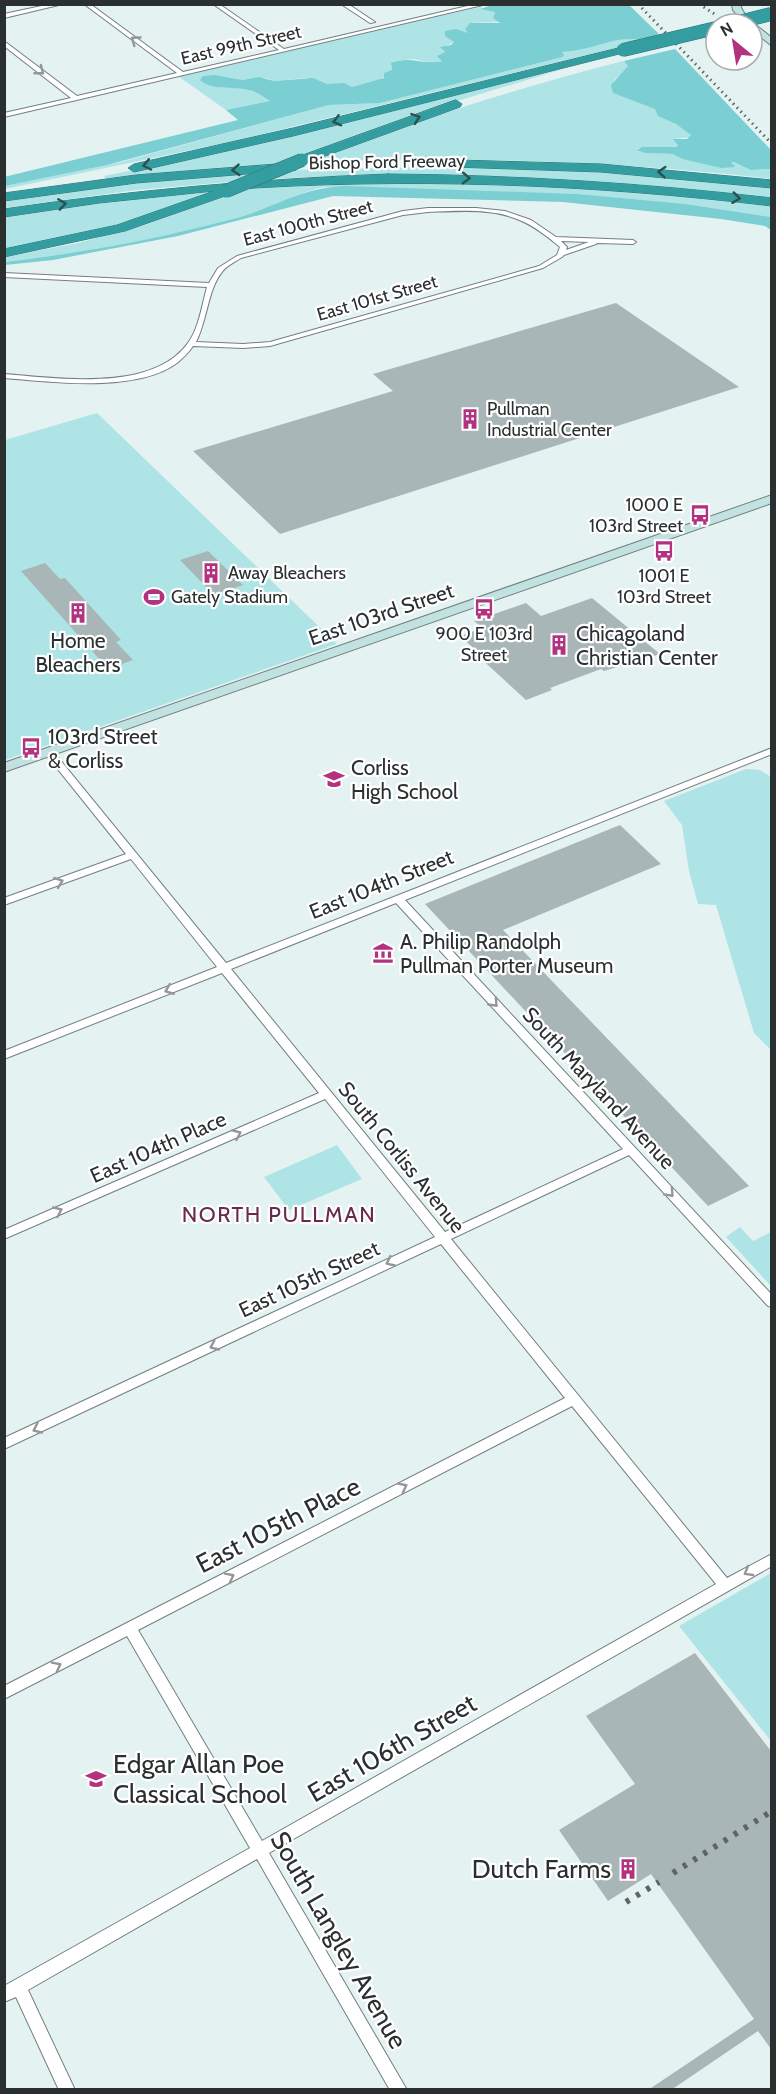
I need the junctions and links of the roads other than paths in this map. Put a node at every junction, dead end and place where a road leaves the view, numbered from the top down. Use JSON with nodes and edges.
{"nodes":[{"id":1,"x":61,"y":4,"type":"edge"},
{"id":2,"x":86,"y":4,"type":"edge"},
{"id":3,"x":215,"y":4,"type":"edge"},
{"id":4,"x":344,"y":4,"type":"edge"},
{"id":5,"x":485,"y":4,"type":"edge"},
{"id":6,"x":474,"y":6,"type":"edge"},
{"id":7,"x":4,"y":16,"type":"edge"},
{"id":8,"x":372,"y":22,"type":"dead end"},
{"id":9,"x":704,"y":31,"type":"edge"},
{"id":10,"x":704,"y":37,"type":"edge"},
{"id":11,"x":4,"y":43,"type":"edge"},
{"id":12,"x":284,"y":51,"type":"junction"},
{"id":13,"x":626,"y":53,"type":"junction"},
{"id":14,"x":182,"y":74,"type":"junction"},
{"id":15,"x":75,"y":98,"type":"junction"},
{"id":16,"x":4,"y":115,"type":"edge"},
{"id":17,"x":444,"y":163,"type":"dead end"},
{"id":18,"x":321,"y":166,"type":"dead end"},
{"id":19,"x":771,"y":184,"type":"edge"},
{"id":20,"x":4,"y":195,"type":"edge"},
{"id":21,"x":771,"y":202,"type":"edge"},
{"id":22,"x":4,"y":213,"type":"edge"},
{"id":23,"x":553,"y":239,"type":"junction"},
{"id":24,"x":603,"y":241,"type":"junction"},
{"id":25,"x":633,"y":242,"type":"dead end"},
{"id":26,"x":4,"y":253,"type":"edge"},
{"id":27,"x":563,"y":253,"type":"junction"},
{"id":28,"x":4,"y":275,"type":"edge"},
{"id":29,"x":211,"y":285,"type":"junction"},
{"id":30,"x":192,"y":344,"type":"junction"},
{"id":31,"x":4,"y":376,"type":"edge"},
{"id":32,"x":771,"y":499,"type":"edge"},
{"id":33,"x":771,"y":751,"type":"edge"},
{"id":34,"x":49,"y":752,"type":"junction"},
{"id":35,"x":4,"y":768,"type":"edge"},
{"id":36,"x":132,"y":855,"type":"junction"},
{"id":37,"x":398,"y":898,"type":"junction"},
{"id":38,"x":4,"y":902,"type":"edge"},
{"id":39,"x":223,"y":968,"type":"junction"},
{"id":40,"x":4,"y":1055,"type":"edge"},
{"id":41,"x":327,"y":1095,"type":"junction"},
{"id":42,"x":630,"y":1150,"type":"junction"},
{"id":43,"x":4,"y":1235,"type":"edge"},
{"id":44,"x":443,"y":1238,"type":"junction"},
{"id":45,"x":771,"y":1303,"type":"edge"},
{"id":46,"x":574,"y":1400,"type":"junction"},
{"id":47,"x":4,"y":1444,"type":"edge"},
{"id":48,"x":771,"y":1559,"type":"edge"},
{"id":49,"x":725,"y":1586,"type":"junction"},
{"id":50,"x":130,"y":1628,"type":"junction"},
{"id":51,"x":4,"y":1693,"type":"edge"},
{"id":52,"x":260,"y":1852,"type":"junction"},
{"id":53,"x":18,"y":1987,"type":"junction"},
{"id":54,"x":4,"y":1995,"type":"edge"},
{"id":55,"x":67,"y":2090,"type":"edge"},
{"id":56,"x":399,"y":2090,"type":"edge"}],
"edges":[{"from":1,"to":7,"type":"street"},
{"from":14,"to":2,"type":"street","one_way":true},
{"from":3,"to":12,"type":"street"},
{"from":4,"to":8,"type":"street"},
{"from":5,"to":6,"type":"street","name":"East 99th Street"},
{"from":6,"to":12,"type":"street","name":"East 99th Street"},
{"from":9,"to":13,"type":"highway","bridge":true},
{"from":10,"to":13,"type":"highway"},
{"from":11,"to":15,"type":"street","one_way":true},
{"from":12,"to":14,"type":"street","name":"East 99th Street"},
{"from":13,"to":20,"type":"highway","one_way":true},
{"from":26,"to":13,"type":"highway","one_way":true,"bridge":true},
{"from":14,"to":15,"type":"street","name":"East 99th Street"},
{"from":15,"to":16,"type":"street","name":"East 99th Street"},
{"from":19,"to":17,"type":"highway","name":"Bishop Ford Freeway","one_way":true},
{"from":18,"to":20,"type":"highway","name":"Bishop Ford Freeway","one_way":true},
{"from":22,"to":21,"type":"highway","name":"Bishop Ford Freeway","one_way":true},
{"from":23,"to":24,"type":"street"},
{"from":23,"to":27,"type":"street"},
{"from":23,"to":29,"type":"street","name":"East 100th Street"},
{"from":24,"to":25,"type":"street"},
{"from":24,"to":27,"type":"street","name":"East 101st Street"},
{"from":27,"to":30,"type":"street","name":"East 101st Street"},
{"from":28,"to":29,"type":"street"},
{"from":29,"to":30,"type":"street"},
{"from":30,"to":31,"type":"street"},
{"from":32,"to":34,"type":"main road","name":"East 103rd Street"},
{"from":33,"to":37,"type":"street","name":"East 104th Street"},
{"from":34,"to":35,"type":"main road","name":"East 103rd Street"},
{"from":34,"to":36,"type":"street","name":"South Corliss Avenue"},
{"from":38,"to":36,"type":"street","one_way":true},
{"from":36,"to":39,"type":"street","name":"South Corliss Avenue"},
{"from":37,"to":39,"type":"street","name":"East 104th Street"},
{"from":37,"to":42,"type":"street","name":"South Maryland Avenue","one_way":true},
{"from":39,"to":40,"type":"street","name":"East 104th Street","one_way":true},
{"from":39,"to":41,"type":"street","name":"South Corliss Avenue"},
{"from":43,"to":41,"type":"street","name":"East 104th Place","one_way":true},
{"from":41,"to":44,"type":"street","name":"South Corliss Avenue"},
{"from":42,"to":44,"type":"street","name":"East 105th Street"},
{"from":42,"to":45,"type":"street","name":"South Maryland Avenue","one_way":true},
{"from":44,"to":46,"type":"street","name":"South Corliss Avenue"},
{"from":44,"to":47,"type":"street","name":"East 105th Street","one_way":true},
{"from":46,"to":49,"type":"street","name":"South Corliss Avenue"},
{"from":50,"to":46,"type":"street","name":"East 105th Place","one_way":true},
{"from":48,"to":49,"type":"street","name":"East 106th Street","one_way":true},
{"from":49,"to":52,"type":"street","name":"East 106th Street"},
{"from":51,"to":50,"type":"street","name":"East 105th Place","one_way":true},
{"from":50,"to":52,"type":"street","name":"South Langley Avenue"},
{"from":52,"to":53,"type":"street","name":"East 106th Street"},
{"from":52,"to":56,"type":"street","name":"South Langley Avenue"},
{"from":53,"to":54,"type":"street","name":"East 106th Street"},
{"from":53,"to":55,"type":"street"}]}
